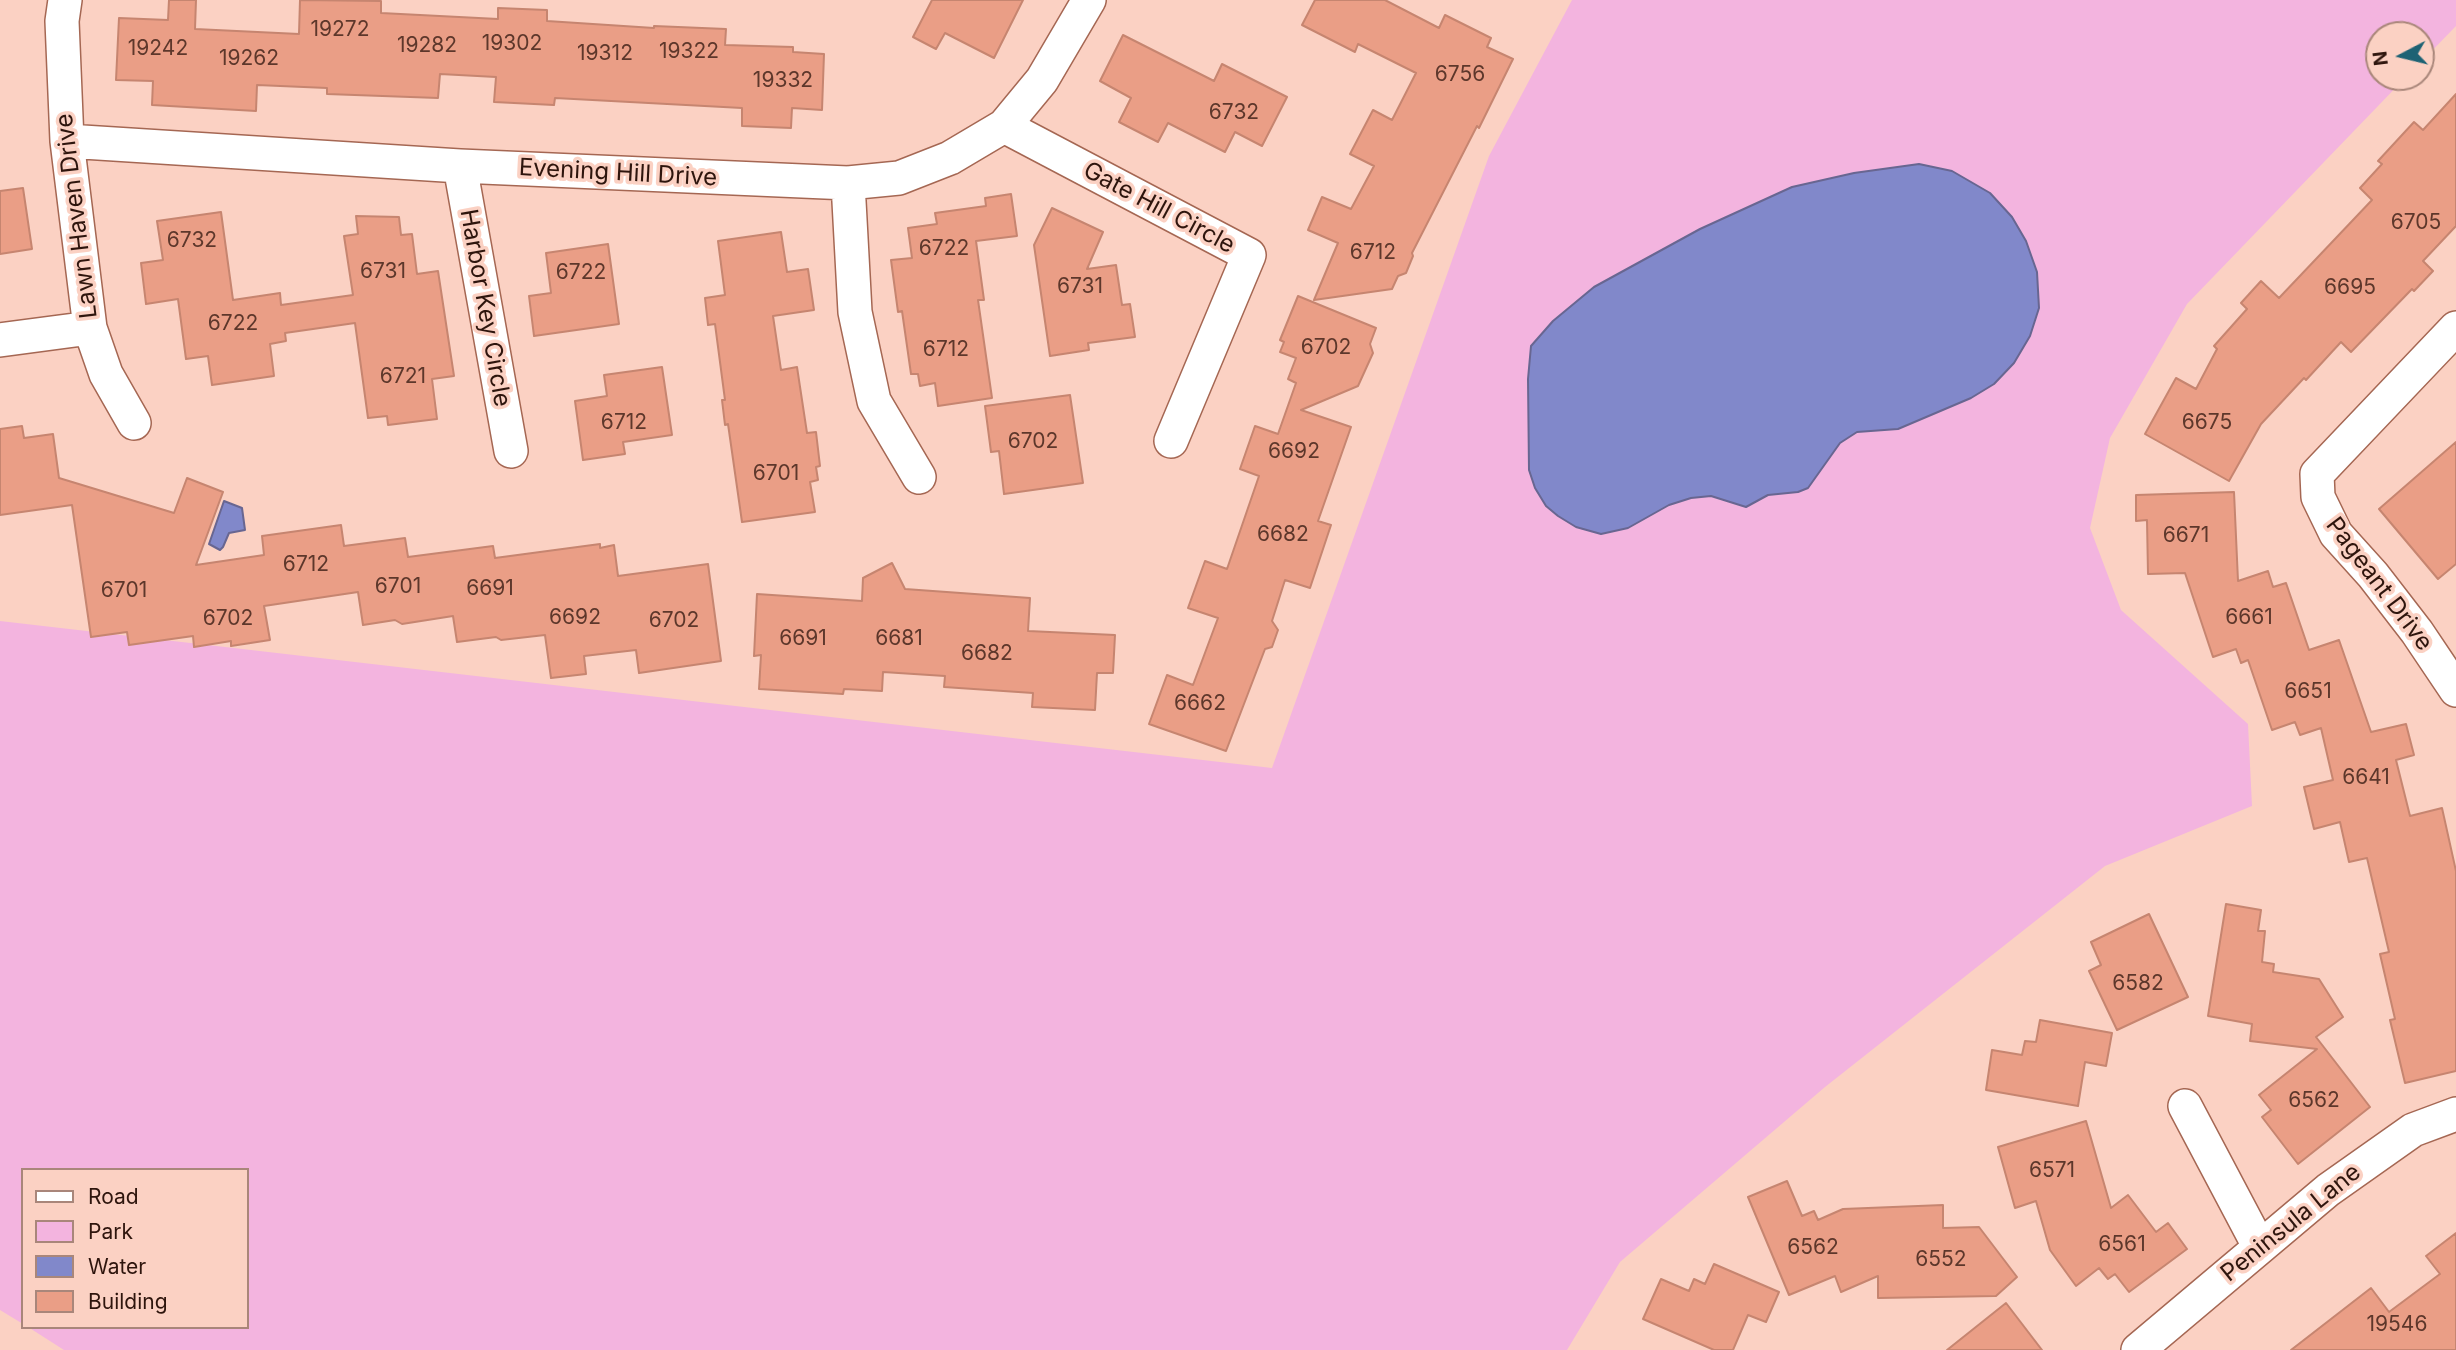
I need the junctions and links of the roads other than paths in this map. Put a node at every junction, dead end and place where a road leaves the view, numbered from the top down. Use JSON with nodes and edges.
{"nodes":[{"id":1,"x":65,"y":0,"type":"edge"},
{"id":2,"x":1089,"y":0,"type":"edge"},
{"id":3,"x":1004,"y":127,"type":"junction"},
{"id":4,"x":66,"y":141,"type":"junction"},
{"id":5,"x":460,"y":166,"type":"junction"},
{"id":6,"x":848,"y":183,"type":"junction"},
{"id":7,"x":90,"y":328,"type":"junction"},
{"id":8,"x":2456,"y":328,"type":"edge"},
{"id":9,"x":0,"y":340,"type":"edge"},
{"id":10,"x":134,"y":423,"type":"dead end"},
{"id":11,"x":1171,"y":440,"type":"dead end"},
{"id":12,"x":511,"y":451,"type":"dead end"},
{"id":13,"x":919,"y":477,"type":"dead end"},
{"id":14,"x":2456,"y":690,"type":"edge"},
{"id":15,"x":2185,"y":1106,"type":"dead end"},
{"id":16,"x":2456,"y":1114,"type":"edge"},
{"id":17,"x":2259,"y":1246,"type":"junction"},
{"id":18,"x":2138,"y":1350,"type":"edge"}],
"edges":[{"from":1,"to":4,"type":"street","name":"Lawn Haven Drive"},
{"from":2,"to":3,"type":"street","name":"Evening Hill Drive"},
{"from":3,"to":6,"type":"street","name":"Evening Hill Drive"},
{"from":3,"to":11,"type":"street","name":"Gate Hill Circle"},
{"from":4,"to":5,"type":"street","name":"Evening Hill Drive"},
{"from":4,"to":7,"type":"street","name":"Lawn Haven Drive"},
{"from":5,"to":6,"type":"street","name":"Evening Hill Drive"},
{"from":5,"to":12,"type":"street","name":"Harbor Key Circle"},
{"from":6,"to":13,"type":"street"},
{"from":7,"to":9,"type":"street"},
{"from":7,"to":10,"type":"street","name":"Lawn Haven Drive"},
{"from":8,"to":14,"type":"street","name":"Pageant Drive"},
{"from":15,"to":17,"type":"street"},
{"from":16,"to":17,"type":"street","name":"Peninsula Lane"},
{"from":17,"to":18,"type":"street","name":"Peninsula Lane"}]}
